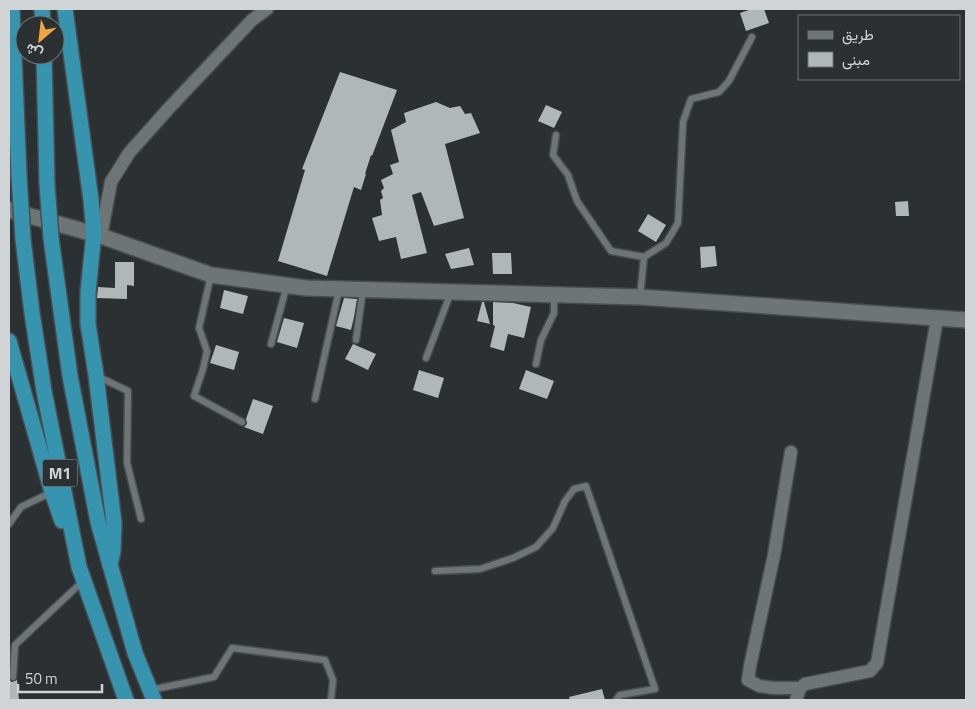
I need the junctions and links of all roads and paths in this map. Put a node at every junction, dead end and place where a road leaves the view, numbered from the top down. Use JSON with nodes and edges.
{"nodes":[{"id":1,"x":12,"y":9,"type":"edge"},
{"id":2,"x":65,"y":9,"type":"edge"},
{"id":3,"x":267,"y":9,"type":"edge"},
{"id":4,"x":752,"y":37,"type":"dead end"},
{"id":5,"x":44,"y":65,"type":"edge"},
{"id":6,"x":556,"y":135,"type":"dead end"},
{"id":7,"x":9,"y":210,"type":"edge"},
{"id":8,"x":98,"y":235,"type":"junction"},
{"id":9,"x":644,"y":257,"type":"junction"},
{"id":10,"x":211,"y":275,"type":"junction"},
{"id":11,"x":287,"y":285,"type":"junction"},
{"id":12,"x":339,"y":289,"type":"junction"},
{"id":13,"x":363,"y":290,"type":"junction"},
{"id":14,"x":451,"y":292,"type":"junction"},
{"id":15,"x":554,"y":295,"type":"junction"},
{"id":16,"x":640,"y":297,"type":"junction"},
{"id":17,"x":937,"y":319,"type":"junction"},
{"id":18,"x":966,"y":320,"type":"edge"},
{"id":19,"x":356,"y":340,"type":"dead end"},
{"id":20,"x":9,"y":341,"type":"edge"},
{"id":21,"x":271,"y":344,"type":"dead end"},
{"id":22,"x":426,"y":358,"type":"dead end"},
{"id":23,"x":536,"y":364,"type":"dead end"},
{"id":24,"x":96,"y":375,"type":"junction"},
{"id":25,"x":315,"y":399,"type":"dead end"},
{"id":26,"x":242,"y":422,"type":"dead end"},
{"id":27,"x":791,"y":452,"type":"dead end"},
{"id":28,"x":52,"y":492,"type":"junction"},
{"id":29,"x":141,"y":519,"type":"dead end"},
{"id":30,"x":9,"y":524,"type":"edge"},
{"id":31,"x":110,"y":565,"type":"junction"},
{"id":32,"x":435,"y":571,"type":"dead end"},
{"id":33,"x":81,"y":574,"type":"junction"},
{"id":34,"x":13,"y":677,"type":"dead end"},
{"id":35,"x":798,"y":694,"type":"edge"},
{"id":36,"x":152,"y":695,"type":"edge"},
{"id":37,"x":126,"y":700,"type":"edge"},
{"id":38,"x":331,"y":700,"type":"edge"},
{"id":39,"x":616,"y":700,"type":"edge"}],
"edges":[{"from":1,"to":33,"type":"highway","number":"M1","bridge":true},
{"from":2,"to":8,"type":"highway"},
{"from":3,"to":8,"type":"street"},
{"from":4,"to":9,"type":"lane"},
{"from":5,"to":31,"type":"highway","number":"M1","bridge":true},
{"from":6,"to":9,"type":"lane"},
{"from":7,"to":8,"type":"street"},
{"from":8,"to":10,"type":"street"},
{"from":8,"to":24,"type":"highway"},
{"from":9,"to":16,"type":"lane"},
{"from":10,"to":11,"type":"street"},
{"from":10,"to":26,"type":"lane"},
{"from":11,"to":12,"type":"street"},
{"from":11,"to":21,"type":"lane"},
{"from":12,"to":13,"type":"street"},
{"from":12,"to":25,"type":"lane"},
{"from":13,"to":14,"type":"street"},
{"from":13,"to":19,"type":"lane"},
{"from":14,"to":15,"type":"street"},
{"from":14,"to":22,"type":"lane"},
{"from":15,"to":16,"type":"street"},
{"from":15,"to":23,"type":"lane"},
{"from":16,"to":17,"type":"street"},
{"from":17,"to":18,"type":"street"},
{"from":17,"to":35,"type":"street"},
{"from":20,"to":28,"type":"highway"},
{"from":24,"to":29,"type":"lane"},
{"from":24,"to":31,"type":"highway"},
{"from":27,"to":35,"type":"street"},
{"from":28,"to":30,"type":"lane"},
{"from":28,"to":33,"type":"highway"},
{"from":31,"to":36,"type":"highway","number":"M1"},
{"from":32,"to":39,"type":"lane"},
{"from":33,"to":34,"type":"lane"},
{"from":33,"to":37,"type":"highway","number":"M1"},
{"from":36,"to":38,"type":"lane"}]}
